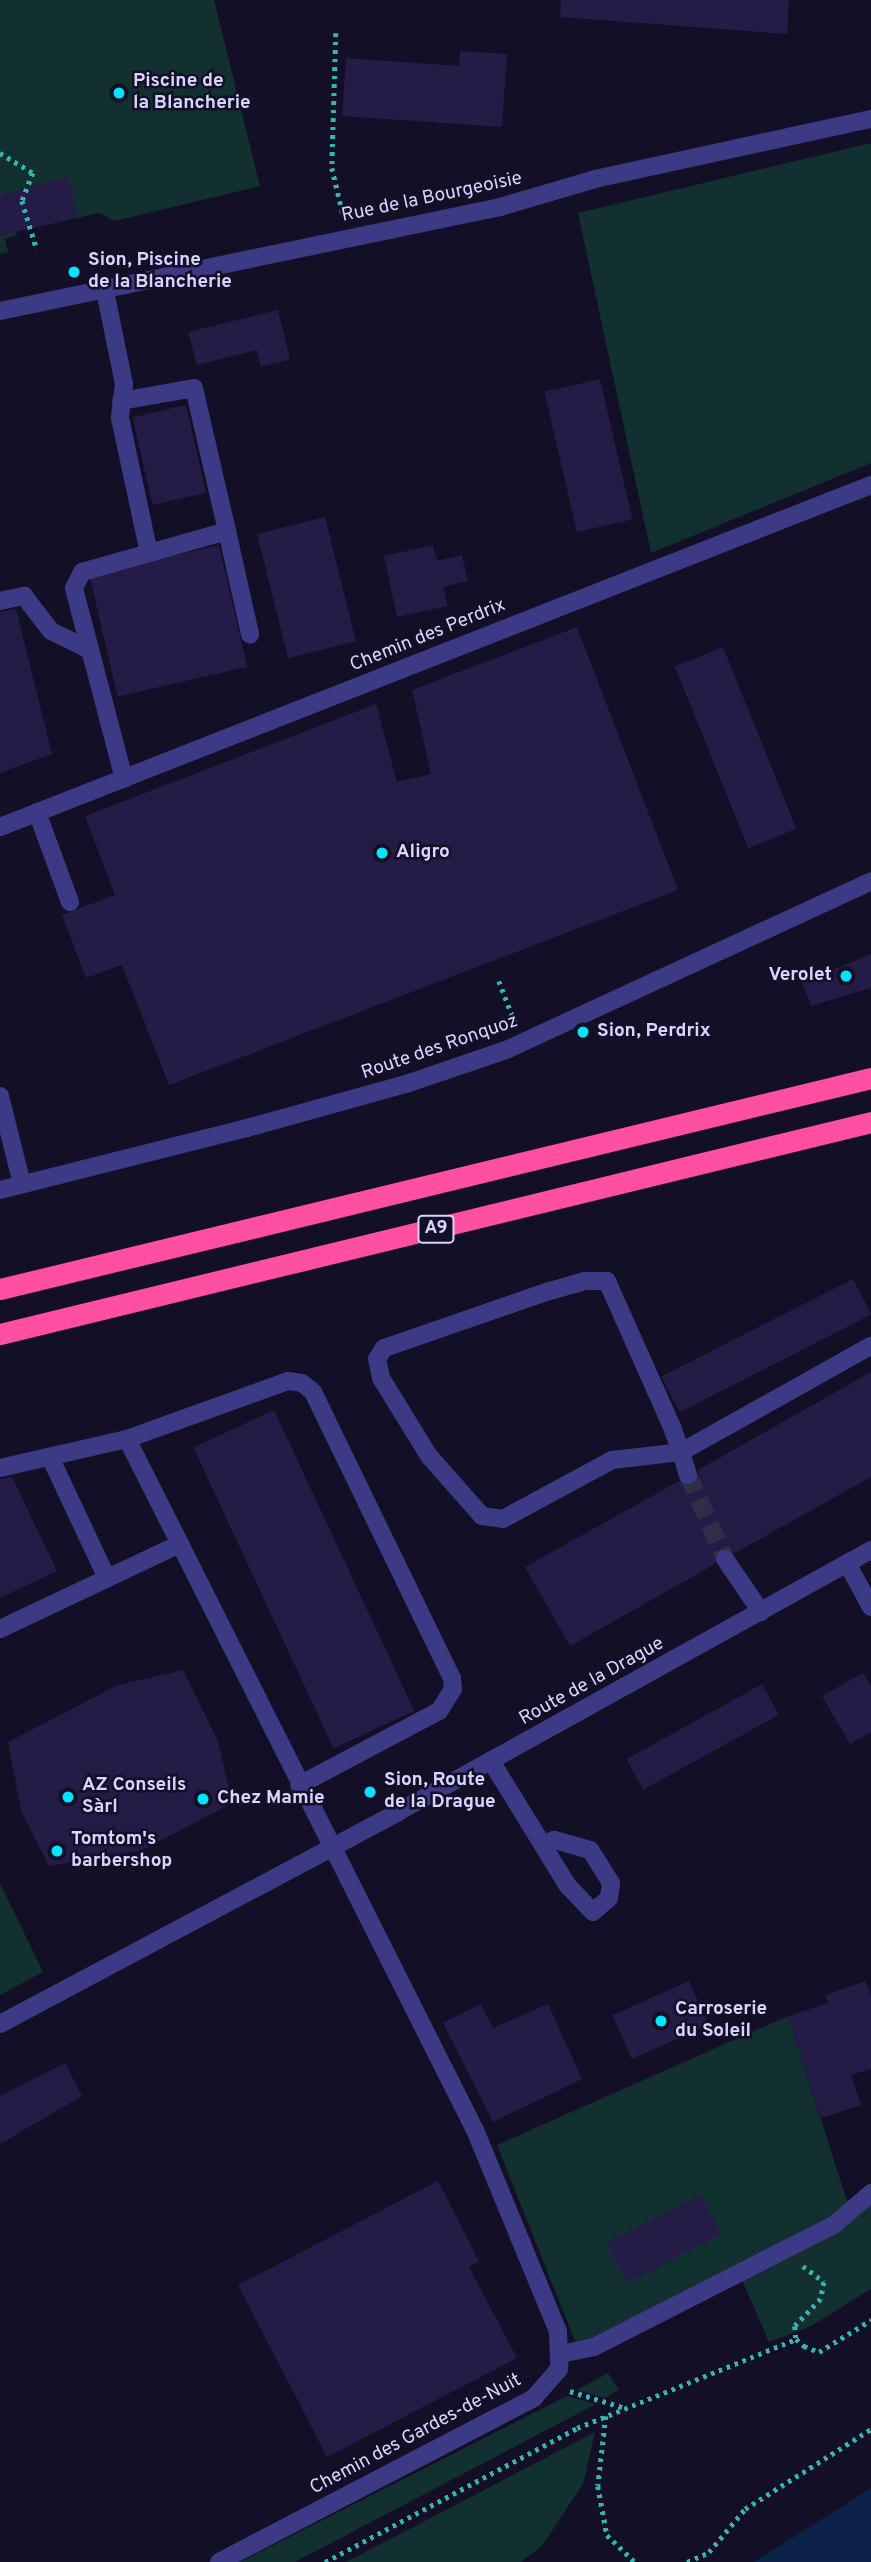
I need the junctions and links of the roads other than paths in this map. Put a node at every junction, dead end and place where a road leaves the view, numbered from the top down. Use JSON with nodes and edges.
{"nodes":[{"id":1,"x":871,"y":119,"type":"edge"},
{"id":2,"x":104,"y":286,"type":"junction"},
{"id":3,"x":0,"y":310,"type":"edge"},
{"id":4,"x":121,"y":401,"type":"junction"},
{"id":5,"x":871,"y":485,"type":"edge"},
{"id":6,"x":227,"y":531,"type":"junction"},
{"id":7,"x":149,"y":553,"type":"junction"},
{"id":8,"x":0,"y":601,"type":"edge"},
{"id":9,"x":250,"y":634,"type":"dead end"},
{"id":10,"x":90,"y":650,"type":"junction"},
{"id":11,"x":124,"y":779,"type":"junction"},
{"id":12,"x":37,"y":812,"type":"junction"},
{"id":13,"x":0,"y":827,"type":"edge"},
{"id":14,"x":871,"y":881,"type":"edge"},
{"id":15,"x":70,"y":902,"type":"dead end"},
{"id":16,"x":871,"y":1077,"type":"edge"},
{"id":17,"x":0,"y":1096,"type":"edge"},
{"id":18,"x":871,"y":1122,"type":"edge"},
{"id":19,"x":22,"y":1184,"type":"junction"},
{"id":20,"x":0,"y":1190,"type":"edge"},
{"id":21,"x":0,"y":1289,"type":"edge"},
{"id":22,"x":0,"y":1334,"type":"edge"},
{"id":23,"x":871,"y":1346,"type":"edge"},
{"id":24,"x":127,"y":1439,"type":"junction"},
{"id":25,"x":681,"y":1452,"type":"junction"},
{"id":26,"x":50,"y":1457,"type":"junction"},
{"id":27,"x":0,"y":1468,"type":"edge"},
{"id":28,"x":688,"y":1475,"type":"tunnel mouth"},
{"id":29,"x":180,"y":1544,"type":"junction"},
{"id":30,"x":871,"y":1550,"type":"edge"},
{"id":31,"x":725,"y":1559,"type":"tunnel mouth"},
{"id":32,"x":847,"y":1563,"type":"junction"},
{"id":33,"x":107,"y":1578,"type":"junction"},
{"id":34,"x":871,"y":1607,"type":"edge"},
{"id":35,"x":761,"y":1612,"type":"junction"},
{"id":36,"x":0,"y":1629,"type":"edge"},
{"id":37,"x":491,"y":1761,"type":"junction"},
{"id":38,"x":299,"y":1786,"type":"junction"},
{"id":39,"x":543,"y":1844,"type":"dead end"},
{"id":40,"x":331,"y":1848,"type":"junction"},
{"id":41,"x":0,"y":2024,"type":"edge"},
{"id":42,"x":871,"y":2193,"type":"edge"},
{"id":43,"x":561,"y":2354,"type":"junction"},
{"id":44,"x":219,"y":2562,"type":"edge"}],
"edges":[{"from":1,"to":2,"type":"street","name":"Rue de la Bourgeoisie"},
{"from":2,"to":3,"type":"street","name":"Rue de la Bourgeoisie"},
{"from":2,"to":4,"type":"street"},
{"from":4,"to":6,"type":"street"},
{"from":4,"to":7,"type":"street"},
{"from":5,"to":11,"type":"street","name":"Chemin des Perdrix"},
{"from":6,"to":7,"type":"street"},
{"from":6,"to":9,"type":"street"},
{"from":7,"to":10,"type":"street"},
{"from":8,"to":10,"type":"street"},
{"from":10,"to":11,"type":"street"},
{"from":11,"to":12,"type":"street","name":"Chemin des Perdrix"},
{"from":12,"to":13,"type":"street","name":"Chemin des Perdrix"},
{"from":12,"to":15,"type":"street"},
{"from":14,"to":19,"type":"street","name":"Route des Ronquoz"},
{"from":16,"to":21,"type":"highway","number":"A9"},
{"from":17,"to":19,"type":"street"},
{"from":18,"to":22,"type":"highway","number":"A9"},
{"from":19,"to":20,"type":"street","name":"Route des Ronquoz"},
{"from":23,"to":25,"type":"street"},
{"from":24,"to":26,"type":"street"},
{"from":24,"to":29,"type":"street"},
{"from":24,"to":38,"type":"street"},
{"from":25,"to":25,"type":"street"},
{"from":25,"to":28,"type":"street"},
{"from":26,"to":27,"type":"street"},
{"from":26,"to":33,"type":"street"},
{"from":29,"to":33,"type":"street"},
{"from":29,"to":38,"type":"street"},
{"from":30,"to":32,"type":"street","name":"Route de la Drague"},
{"from":31,"to":35,"type":"street"},
{"from":32,"to":34,"type":"street"},
{"from":32,"to":35,"type":"street","name":"Route de la Drague"},
{"from":33,"to":36,"type":"street"},
{"from":35,"to":37,"type":"street","name":"Route de la Drague"},
{"from":37,"to":39,"type":"street"},
{"from":37,"to":40,"type":"street","name":"Route de la Drague"},
{"from":38,"to":40,"type":"street"},
{"from":40,"to":41,"type":"street","name":"Route de la Drague"},
{"from":40,"to":43,"type":"street"},
{"from":42,"to":43,"type":"street"},
{"from":43,"to":44,"type":"street","name":"Chemin des Gardes-de-Nuit"}]}
